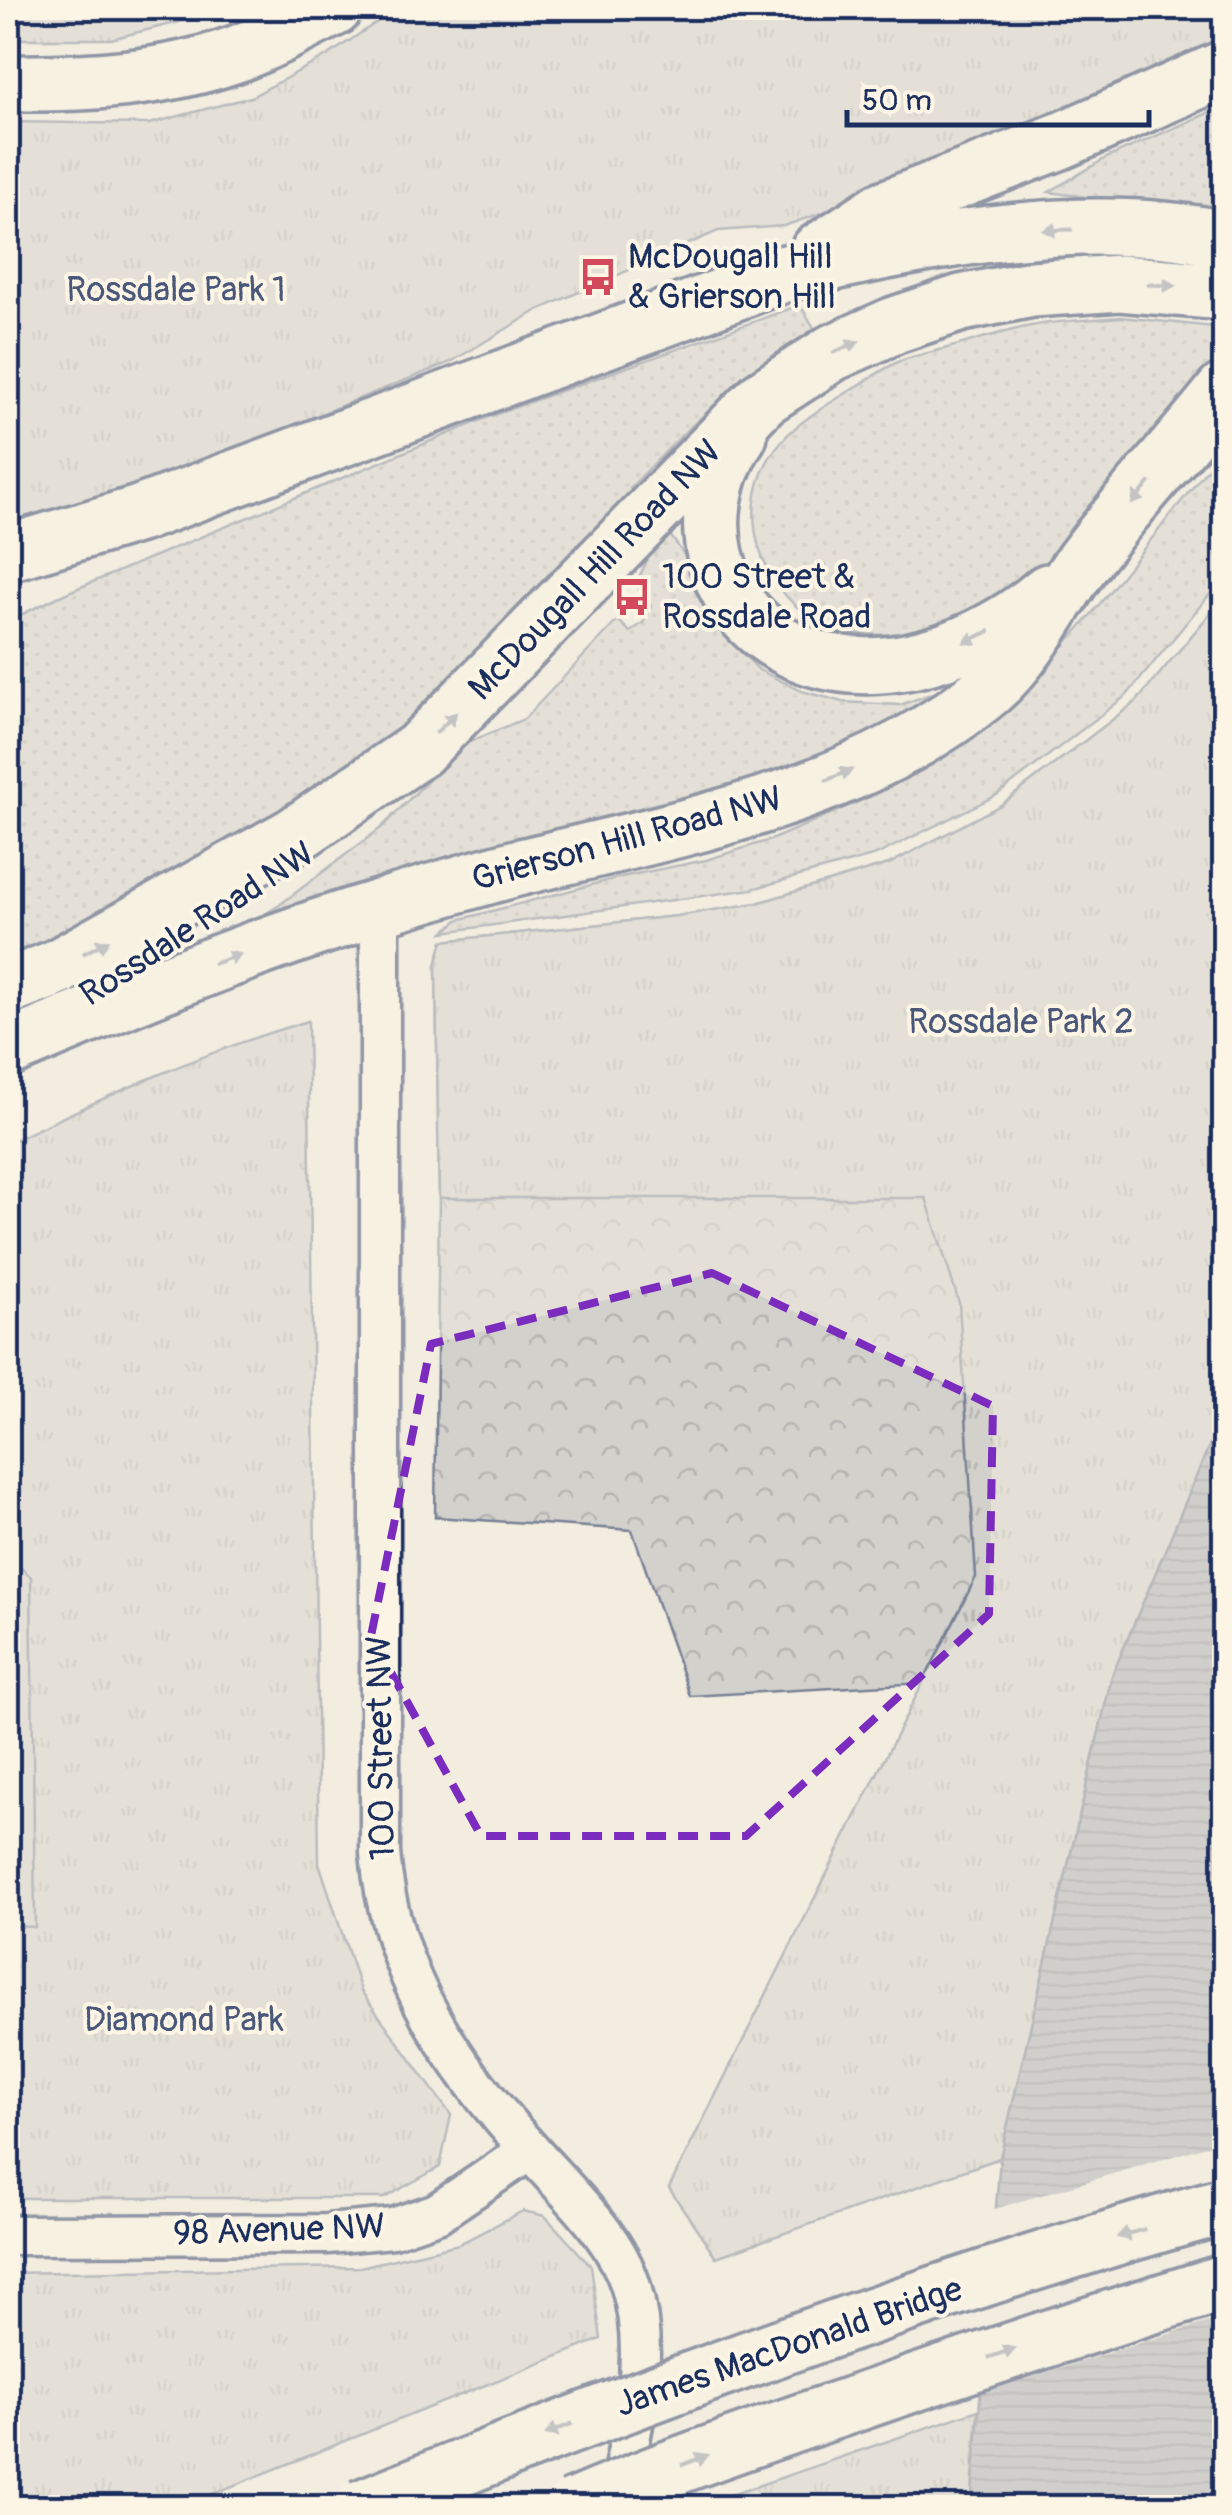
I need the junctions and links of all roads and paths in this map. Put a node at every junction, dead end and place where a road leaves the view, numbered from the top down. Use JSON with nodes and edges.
{"nodes":[{"id":1,"x":334,"y":8,"type":"edge"},
{"id":2,"x":1224,"y":69,"type":"edge"},
{"id":3,"x":8,"y":83,"type":"edge"},
{"id":4,"x":1224,"y":239,"type":"edge"},
{"id":5,"x":786,"y":272,"type":"junction"},
{"id":6,"x":1224,"y":292,"type":"edge"},
{"id":7,"x":763,"y":398,"type":"junction"},
{"id":8,"x":1211,"y":408,"type":"edge"},
{"id":9,"x":139,"y":514,"type":"junction"},
{"id":10,"x":8,"y":553,"type":"edge"},
{"id":11,"x":1084,"y":561,"type":"junction"},
{"id":12,"x":8,"y":574,"type":"edge"},
{"id":13,"x":371,"y":784,"type":"junction"},
{"id":14,"x":380,"y":908,"type":"junction"},
{"id":15,"x":8,"y":988,"type":"edge"},
{"id":16,"x":8,"y":1047,"type":"edge"},
{"id":17,"x":530,"y":2150,"type":"junction"},
{"id":18,"x":1224,"y":2206,"type":"edge"},
{"id":19,"x":8,"y":2235,"type":"edge"},
{"id":20,"x":1224,"y":2284,"type":"edge"},
{"id":21,"x":362,"y":2508,"type":"edge"},
{"id":22,"x":572,"y":2508,"type":"edge"},
{"id":23,"x":615,"y":2508,"type":"edge"}],
"edges":[{"from":1,"to":3,"type":"main road"},
{"from":2,"to":5,"type":"main road"},
{"from":4,"to":5,"type":"main road","one_way":true},
{"from":5,"to":9,"type":"main road"},
{"from":7,"to":6,"type":"main road","name":"McDougall Hill Road NW","one_way":true},
{"from":11,"to":7,"type":"main road","one_way":true},
{"from":13,"to":7,"type":"main road","name":"McDougall Hill Road NW","one_way":true},
{"from":8,"to":11,"type":"main road","name":"Grierson Hill Road NW","one_way":true},
{"from":9,"to":10,"type":"main road"},
{"from":9,"to":12,"type":"main road"},
{"from":14,"to":11,"type":"main road","name":"Grierson Hill Road NW","one_way":true},
{"from":15,"to":13,"type":"main road","name":"McDougall Hill Road NW","one_way":true},
{"from":13,"to":16,"type":"main road","name":"Rossdale Road NW"},
{"from":16,"to":14,"type":"main road","name":"Grierson Hill Road NW","one_way":true},
{"from":14,"to":17,"type":"street","name":"100 Street NW"},
{"from":17,"to":19,"type":"street","name":"98 Avenue NW"},
{"from":17,"to":23,"type":"street","name":"100 Street NW"},
{"from":18,"to":21,"type":"main road","name":"James MacDonald Bridge","one_way":true,"bridge":true},
{"from":22,"to":20,"type":"main road","one_way":true,"bridge":true}]}
